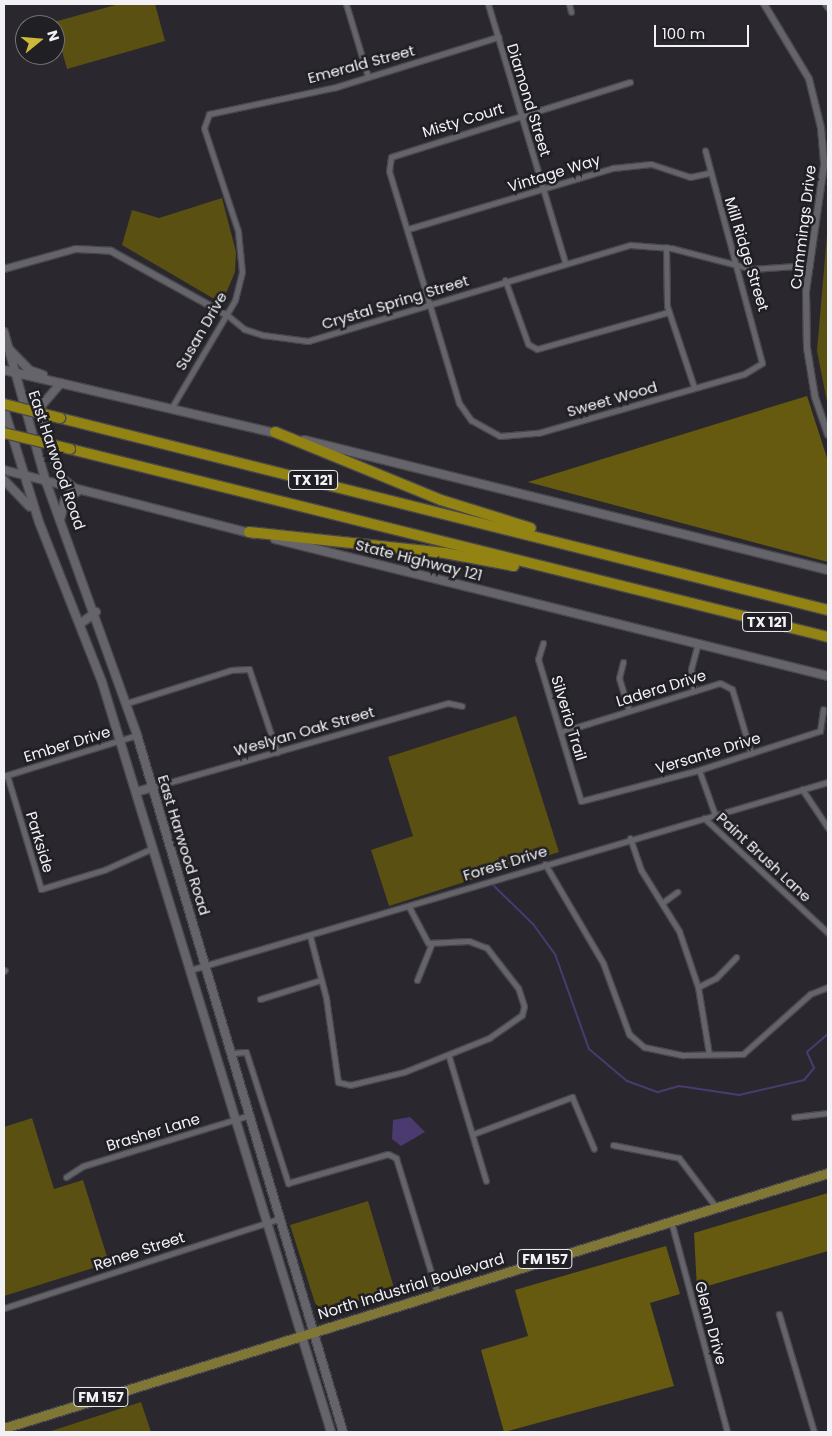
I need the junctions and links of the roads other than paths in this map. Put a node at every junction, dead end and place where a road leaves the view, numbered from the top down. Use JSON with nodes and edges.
{"nodes":[{"id":1,"x":346,"y":4,"type":"edge"},
{"id":2,"x":488,"y":4,"type":"edge"},
{"id":3,"x":568,"y":4,"type":"edge"},
{"id":4,"x":764,"y":4,"type":"edge"},
{"id":5,"x":825,"y":4,"type":"edge"},
{"id":6,"x":828,"y":8,"type":"edge"},
{"id":7,"x":571,"y":12,"type":"dead end"},
{"id":8,"x":498,"y":37,"type":"junction"},
{"id":9,"x":368,"y":77,"type":"junction"},
{"id":10,"x":630,"y":82,"type":"dead end"},
{"id":11,"x":521,"y":115,"type":"junction"},
{"id":12,"x":205,"y":120,"type":"joint"},
{"id":13,"x":705,"y":151,"type":"dead end"},
{"id":14,"x":826,"y":165,"type":"edge"},
{"id":15,"x":709,"y":173,"type":"junction"},
{"id":16,"x":543,"y":190,"type":"junction"},
{"id":17,"x":408,"y":229,"type":"junction"},
{"id":18,"x":666,"y":247,"type":"junction"},
{"id":19,"x":565,"y":262,"type":"junction"},
{"id":20,"x":737,"y":265,"type":"junction"},
{"id":21,"x":810,"y":265,"type":"junction"},
{"id":22,"x":4,"y":268,"type":"edge"},
{"id":23,"x":505,"y":280,"type":"junction"},
{"id":24,"x":430,"y":306,"type":"junction"},
{"id":25,"x":669,"y":312,"type":"junction"},
{"id":26,"x":227,"y":314,"type":"junction"},
{"id":27,"x":4,"y":332,"type":"edge"},
{"id":28,"x":8,"y":347,"type":"junction"},
{"id":29,"x":762,"y":363,"type":"joint"},
{"id":30,"x":4,"y":370,"type":"edge"},
{"id":31,"x":13,"y":372,"type":"junction"},
{"id":32,"x":61,"y":383,"type":"junction"},
{"id":33,"x":694,"y":387,"type":"junction"},
{"id":34,"x":4,"y":404,"type":"edge"},
{"id":35,"x":172,"y":407,"type":"junction"},
{"id":36,"x":4,"y":408,"type":"edge"},
{"id":37,"x":275,"y":432,"type":"junction"},
{"id":38,"x":4,"y":433,"type":"edge"},
{"id":39,"x":828,"y":435,"type":"edge"},
{"id":40,"x":4,"y":470,"type":"edge"},
{"id":41,"x":25,"y":476,"type":"junction"},
{"id":42,"x":4,"y":480,"type":"edge"},
{"id":43,"x":46,"y":482,"type":"junction"},
{"id":44,"x":78,"y":491,"type":"junction"},
{"id":45,"x":61,"y":517,"type":"junction"},
{"id":46,"x":39,"y":522,"type":"junction"},
{"id":47,"x":249,"y":532,"type":"junction"},
{"id":48,"x":567,"y":543,"type":"junction"},
{"id":49,"x":550,"y":569,"type":"junction"},
{"id":50,"x":828,"y":570,"type":"edge"},
{"id":51,"x":828,"y":610,"type":"edge"},
{"id":52,"x":96,"y":612,"type":"junction"},
{"id":53,"x":80,"y":624,"type":"junction"},
{"id":54,"x":828,"y":637,"type":"edge"},
{"id":55,"x":543,"y":643,"type":"dead end"},
{"id":56,"x":698,"y":643,"type":"junction"},
{"id":57,"x":623,"y":662,"type":"dead end"},
{"id":58,"x":828,"y":676,"type":"edge"},
{"id":59,"x":694,"y":691,"type":"junction"},
{"id":60,"x":127,"y":702,"type":"junction"},
{"id":61,"x":462,"y":706,"type":"dead end"},
{"id":62,"x":823,"y":709,"type":"dead end"},
{"id":63,"x":629,"y":711,"type":"junction"},
{"id":64,"x":560,"y":732,"type":"junction"},
{"id":65,"x":137,"y":735,"type":"junction"},
{"id":66,"x":120,"y":740,"type":"junction"},
{"id":67,"x":277,"y":752,"type":"junction"},
{"id":68,"x":751,"y":753,"type":"junction"},
{"id":69,"x":700,"y":770,"type":"junction"},
{"id":70,"x":5,"y":776,"type":"edge"},
{"id":71,"x":828,"y":782,"type":"edge"},
{"id":72,"x":152,"y":787,"type":"junction"},
{"id":73,"x":802,"y":789,"type":"junction"},
{"id":74,"x":136,"y":792,"type":"junction"},
{"id":75,"x":581,"y":801,"type":"joint"},
{"id":76,"x":714,"y":815,"type":"junction"},
{"id":77,"x":704,"y":818,"type":"junction"},
{"id":78,"x":828,"y":828,"type":"edge"},
{"id":79,"x":630,"y":838,"type":"junction"},
{"id":80,"x":169,"y":843,"type":"junction"},
{"id":81,"x":153,"y":848,"type":"junction"},
{"id":82,"x":545,"y":864,"type":"junction"},
{"id":83,"x":677,"y":892,"type":"dead end"},
{"id":84,"x":662,"y":903,"type":"junction"},
{"id":85,"x":409,"y":907,"type":"junction"},
{"id":86,"x":190,"y":912,"type":"junction"},
{"id":87,"x":174,"y":916,"type":"junction"},
{"id":88,"x":828,"y":933,"type":"edge"},
{"id":89,"x":310,"y":936,"type":"junction"},
{"id":90,"x":432,"y":943,"type":"junction"},
{"id":91,"x":736,"y":957,"type":"dead end"},
{"id":92,"x":206,"y":966,"type":"junction"},
{"id":93,"x":190,"y":970,"type":"junction"},
{"id":94,"x":321,"y":980,"type":"junction"},
{"id":95,"x":417,"y":980,"type":"dead end"},
{"id":96,"x":698,"y":987,"type":"junction"},
{"id":97,"x":828,"y":987,"type":"edge"},
{"id":98,"x":260,"y":999,"type":"dead end"},
{"id":99,"x":232,"y":1053,"type":"junction"},
{"id":100,"x":709,"y":1054,"type":"junction"},
{"id":101,"x":217,"y":1057,"type":"junction"},
{"id":102,"x":450,"y":1057,"type":"junction"},
{"id":103,"x":828,"y":1113,"type":"edge"},
{"id":104,"x":250,"y":1114,"type":"junction"},
{"id":105,"x":794,"y":1117,"type":"dead end"},
{"id":106,"x":236,"y":1119,"type":"junction"},
{"id":107,"x":474,"y":1134,"type":"junction"},
{"id":108,"x":613,"y":1146,"type":"dead end"},
{"id":109,"x":594,"y":1149,"type":"dead end"},
{"id":110,"x":828,"y":1173,"type":"edge"},
{"id":111,"x":66,"y":1177,"type":"dead end"},
{"id":112,"x":486,"y":1181,"type":"dead end"},
{"id":113,"x":716,"y":1207,"type":"junction"},
{"id":114,"x":281,"y":1218,"type":"junction"},
{"id":115,"x":671,"y":1221,"type":"junction"},
{"id":116,"x":268,"y":1222,"type":"junction"},
{"id":117,"x":437,"y":1292,"type":"junction"},
{"id":118,"x":4,"y":1308,"type":"edge"},
{"id":119,"x":779,"y":1314,"type":"dead end"},
{"id":120,"x":315,"y":1330,"type":"junction"},
{"id":121,"x":303,"y":1333,"type":"junction"},
{"id":122,"x":4,"y":1428,"type":"edge"},
{"id":123,"x":331,"y":1432,"type":"edge"},
{"id":124,"x":343,"y":1432,"type":"edge"},
{"id":125,"x":727,"y":1432,"type":"edge"},
{"id":126,"x":814,"y":1432,"type":"edge"}],
"edges":[{"from":1,"to":9,"type":"street"},
{"from":2,"to":8,"type":"street","name":"Diamond Street"},
{"from":3,"to":7,"type":"street"},
{"from":4,"to":14,"type":"street","name":"Cummings Drive"},
{"from":5,"to":6,"type":"street"},
{"from":8,"to":9,"type":"street","name":"Emerald Street"},
{"from":8,"to":11,"type":"street","name":"Diamond Street"},
{"from":9,"to":12,"type":"street","name":"Emerald Street"},
{"from":10,"to":11,"type":"street","name":"Misty Court"},
{"from":11,"to":16,"type":"street","name":"Diamond Street"},
{"from":11,"to":17,"type":"street","name":"Misty Court"},
{"from":12,"to":26,"type":"street","name":"Susan Drive"},
{"from":13,"to":15,"type":"street","name":"Mill Ridge Street"},
{"from":14,"to":21,"type":"street","name":"Cummings Drive"},
{"from":15,"to":16,"type":"street","name":"Vintage Way"},
{"from":15,"to":20,"type":"street","name":"Mill Ridge Street"},
{"from":16,"to":17,"type":"street","name":"Vintage Way"},
{"from":16,"to":19,"type":"street","name":"Diamond Street"},
{"from":17,"to":24,"type":"street"},
{"from":18,"to":19,"type":"street","name":"Crystal Spring Street"},
{"from":18,"to":20,"type":"street","name":"Crystal Spring Street"},
{"from":18,"to":25,"type":"street"},
{"from":19,"to":23,"type":"street","name":"Crystal Spring Street"},
{"from":20,"to":21,"type":"street","name":"Crystal Spring Street"},
{"from":20,"to":29,"type":"street","name":"Mill Ridge Street"},
{"from":21,"to":39,"type":"street","name":"Cummings Drive"},
{"from":22,"to":26,"type":"street","name":"Crystal Spring Street"},
{"from":23,"to":24,"type":"street","name":"Crystal Spring Street"},
{"from":23,"to":25,"type":"street"},
{"from":24,"to":26,"type":"street","name":"Crystal Spring Street"},
{"from":24,"to":33,"type":"street","name":"Sweet Wood"},
{"from":25,"to":33,"type":"street"},
{"from":26,"to":35,"type":"street","name":"Susan Drive"},
{"from":27,"to":28,"type":"main road","name":"East Harwood Road"},
{"from":28,"to":31,"type":"main road","name":"East Harwood Road"},
{"from":28,"to":32,"type":"main road"},
{"from":29,"to":33,"type":"street","name":"Sweet Wood"},
{"from":30,"to":31,"type":"main road"},
{"from":31,"to":32,"type":"main road"},
{"from":31,"to":43,"type":"main road","name":"East Harwood Road"},
{"from":32,"to":35,"type":"main road"},
{"from":32,"to":44,"type":"main road"},
{"from":34,"to":48,"type":"highway","number":"TX 121","bridge":true},
{"from":35,"to":37,"type":"main road"},
{"from":36,"to":41,"type":"main road","name":"East Harwood Road"},
{"from":37,"to":48,"type":"highway"},
{"from":37,"to":50,"type":"main road"},
{"from":38,"to":49,"type":"highway","number":"TX 121","bridge":true},
{"from":40,"to":41,"type":"main road","name":"State Highway 121"},
{"from":41,"to":43,"type":"main road","name":"State Highway 121"},
{"from":41,"to":46,"type":"main road","name":"East Harwood Road"},
{"from":42,"to":46,"type":"main road"},
{"from":43,"to":44,"type":"main road","name":"State Highway 121"},
{"from":43,"to":45,"type":"main road","name":"East Harwood Road"},
{"from":44,"to":45,"type":"main road"},
{"from":44,"to":47,"type":"main road","name":"State Highway 121"},
{"from":45,"to":52,"type":"main road","name":"East Harwood Road"},
{"from":46,"to":53,"type":"main road","name":"East Harwood Road"},
{"from":47,"to":49,"type":"highway"},
{"from":47,"to":56,"type":"main road","name":"State Highway 121"},
{"from":48,"to":51,"type":"highway","number":"TX 121"},
{"from":49,"to":54,"type":"highway","number":"TX 121"},
{"from":52,"to":53,"type":"main road"},
{"from":52,"to":60,"type":"main road","name":"East Harwood Road"},
{"from":53,"to":66,"type":"main road","name":"East Harwood Road"},
{"from":55,"to":64,"type":"street","name":"Silverio Trail"},
{"from":56,"to":58,"type":"main road","name":"State Highway 121"},
{"from":56,"to":59,"type":"street"},
{"from":57,"to":63,"type":"street"},
{"from":59,"to":63,"type":"street","name":"Ladera Drive"},
{"from":59,"to":68,"type":"street","name":"Ladera Drive"},
{"from":60,"to":65,"type":"main road","name":"East Harwood Road"},
{"from":60,"to":67,"type":"street"},
{"from":61,"to":67,"type":"street","name":"Weslyan Oak Street"},
{"from":62,"to":68,"type":"street","name":"Versante Drive"},
{"from":63,"to":64,"type":"street","name":"Ladera Drive"},
{"from":64,"to":75,"type":"street","name":"Silverio Trail"},
{"from":65,"to":66,"type":"street","name":"Ember Drive"},
{"from":65,"to":72,"type":"main road","name":"East Harwood Road"},
{"from":66,"to":70,"type":"street","name":"Ember Drive"},
{"from":66,"to":74,"type":"main road","name":"East Harwood Road"},
{"from":67,"to":72,"type":"street","name":"Weslyan Oak Street"},
{"from":68,"to":69,"type":"street","name":"Versante Drive"},
{"from":69,"to":75,"type":"street","name":"Versante Drive"},
{"from":69,"to":76,"type":"street","name":"Paint Brush Lane"},
{"from":70,"to":81,"type":"street","name":"Parkside"},
{"from":71,"to":73,"type":"street","name":"Forest Drive"},
{"from":72,"to":74,"type":"main road"},
{"from":72,"to":80,"type":"main road","name":"East Harwood Road"},
{"from":73,"to":76,"type":"street","name":"Forest Drive"},
{"from":73,"to":78,"type":"street"},
{"from":74,"to":81,"type":"main road","name":"East Harwood Road"},
{"from":76,"to":77,"type":"street","name":"Forest Drive"},
{"from":77,"to":79,"type":"street","name":"Forest Drive"},
{"from":77,"to":88,"type":"street","name":"Paint Brush Lane"},
{"from":79,"to":82,"type":"street","name":"Forest Drive"},
{"from":79,"to":84,"type":"street"},
{"from":80,"to":81,"type":"main road"},
{"from":80,"to":86,"type":"main road","name":"East Harwood Road"},
{"from":81,"to":87,"type":"main road","name":"East Harwood Road"},
{"from":82,"to":85,"type":"street","name":"Forest Drive"},
{"from":82,"to":100,"type":"street"},
{"from":83,"to":84,"type":"street"},
{"from":84,"to":96,"type":"street"},
{"from":85,"to":89,"type":"street","name":"Forest Drive"},
{"from":85,"to":90,"type":"street"},
{"from":86,"to":87,"type":"main road"},
{"from":86,"to":92,"type":"main road","name":"East Harwood Road"},
{"from":87,"to":93,"type":"main road","name":"East Harwood Road"},
{"from":89,"to":92,"type":"street","name":"Forest Drive"},
{"from":89,"to":94,"type":"street"},
{"from":90,"to":95,"type":"street"},
{"from":90,"to":102,"type":"street"},
{"from":91,"to":96,"type":"street"},
{"from":92,"to":93,"type":"street","name":"Forest Drive"},
{"from":92,"to":99,"type":"main road","name":"East Harwood Road"},
{"from":93,"to":101,"type":"main road","name":"East Harwood Road"},
{"from":94,"to":98,"type":"street"},
{"from":94,"to":102,"type":"street"},
{"from":96,"to":100,"type":"street"},
{"from":97,"to":100,"type":"street"},
{"from":99,"to":101,"type":"main road"},
{"from":99,"to":104,"type":"main road","name":"East Harwood Road"},
{"from":99,"to":117,"type":"street"},
{"from":101,"to":106,"type":"main road","name":"East Harwood Road"},
{"from":102,"to":107,"type":"street"},
{"from":103,"to":105,"type":"street"},
{"from":104,"to":106,"type":"street","name":"Brasher Lane"},
{"from":104,"to":114,"type":"main road","name":"East Harwood Road"},
{"from":106,"to":111,"type":"street","name":"Brasher Lane"},
{"from":106,"to":116,"type":"main road","name":"East Harwood Road"},
{"from":107,"to":109,"type":"street"},
{"from":107,"to":112,"type":"street"},
{"from":108,"to":113,"type":"street"},
{"from":110,"to":113,"type":"main road","name":"North Industrial Boulevard","number":"FM 157"},
{"from":113,"to":115,"type":"main road","name":"North Industrial Boulevard","number":"FM 157"},
{"from":114,"to":116,"type":"street","name":"Renee Street"},
{"from":114,"to":120,"type":"main road","name":"East Harwood Road"},
{"from":115,"to":117,"type":"main road","name":"North Industrial Boulevard","number":"FM 157"},
{"from":115,"to":125,"type":"street","name":"Glenn Drive"},
{"from":116,"to":118,"type":"street","name":"Renee Street"},
{"from":116,"to":121,"type":"main road","name":"East Harwood Road"},
{"from":117,"to":120,"type":"main road","name":"North Industrial Boulevard","number":"FM 157"},
{"from":119,"to":126,"type":"street"},
{"from":120,"to":121,"type":"main road","name":"North Industrial Boulevard","number":"FM 157"},
{"from":120,"to":124,"type":"main road","name":"East Harwood Road"},
{"from":121,"to":122,"type":"main road","name":"North Industrial Boulevard","number":"FM 157"},
{"from":121,"to":123,"type":"main road","name":"East Harwood Road"}]}
